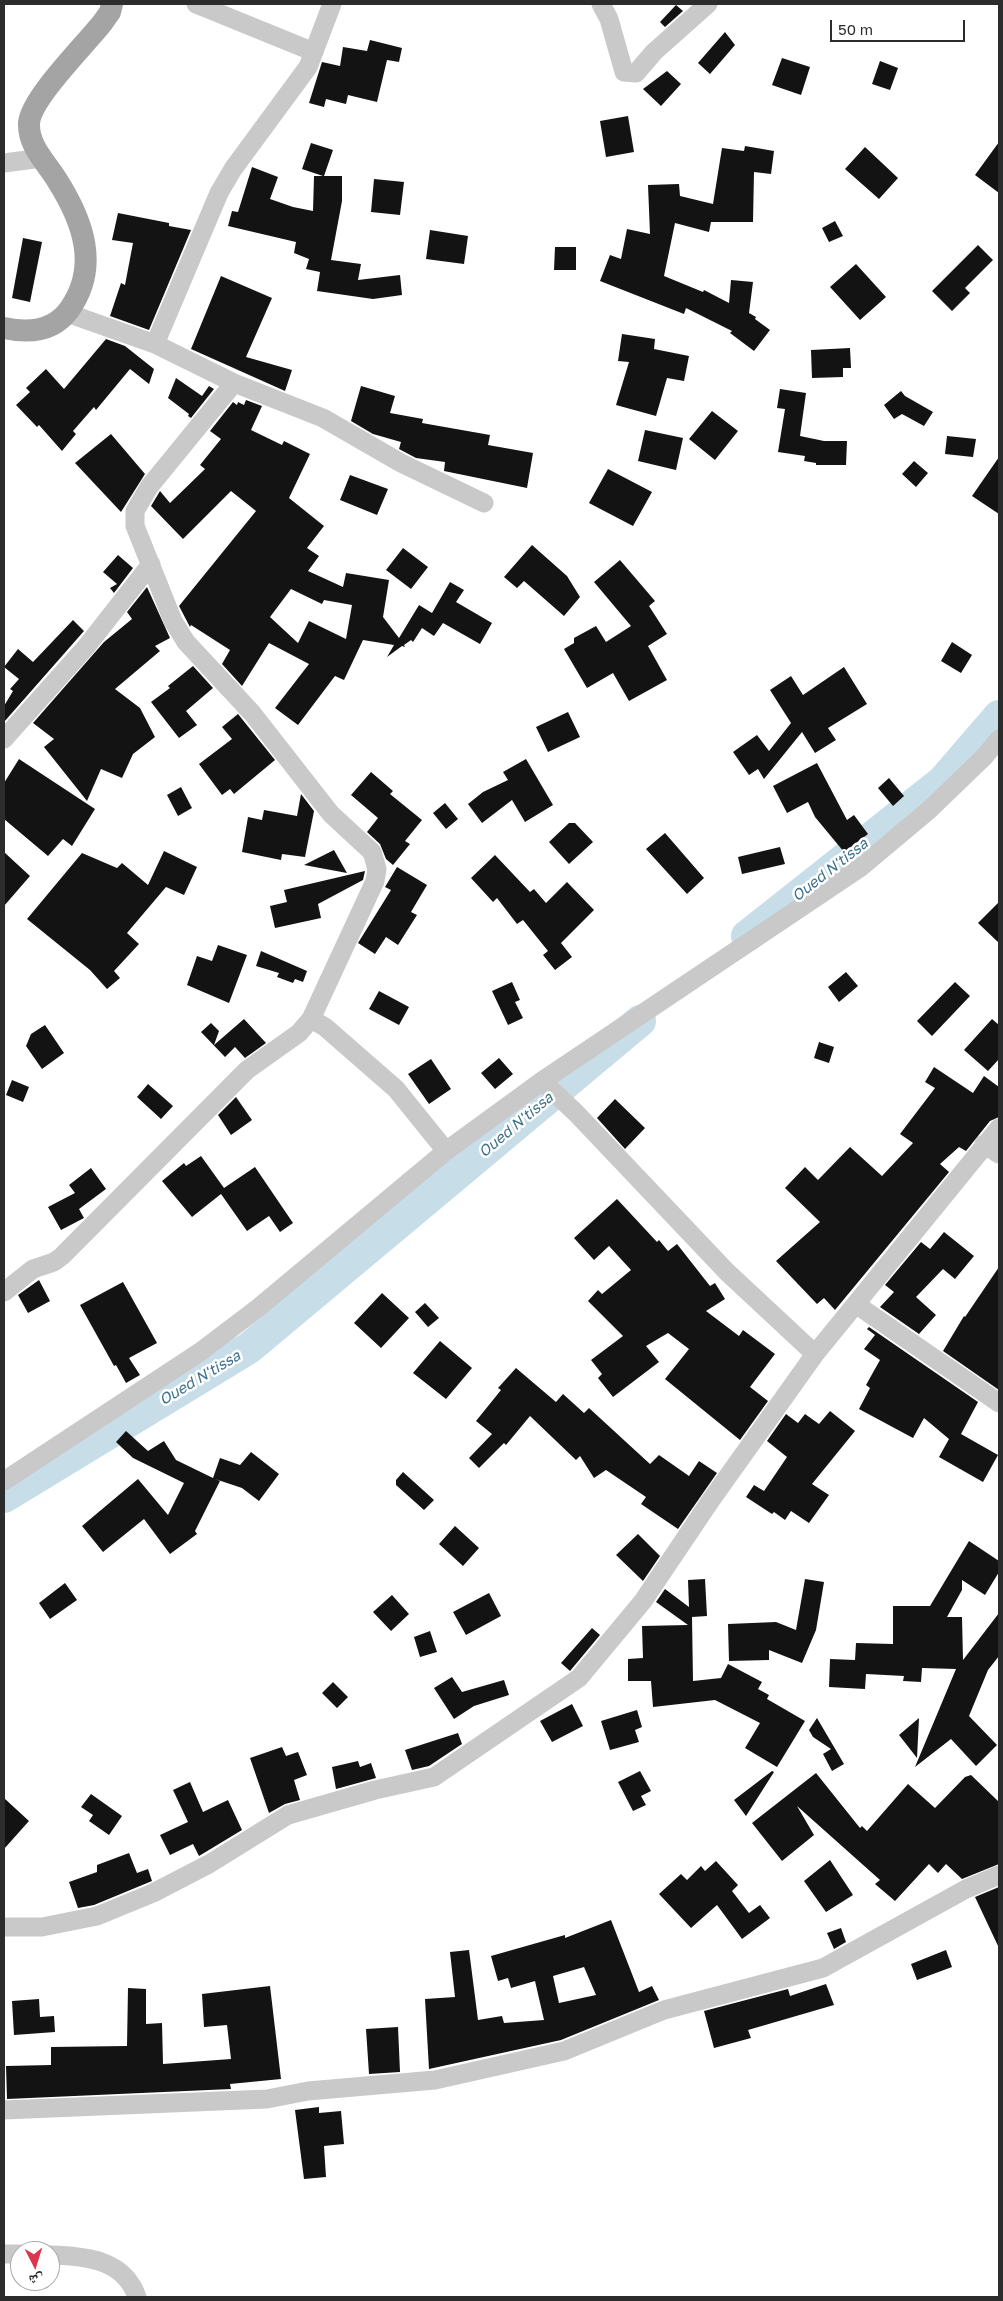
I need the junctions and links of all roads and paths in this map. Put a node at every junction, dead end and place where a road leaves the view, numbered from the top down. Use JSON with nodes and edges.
{"nodes":[{"id":1,"x":112,"y":4,"type":"edge"},
{"id":2,"x":196,"y":4,"type":"edge"},
{"id":3,"x":332,"y":4,"type":"edge"},
{"id":4,"x":601,"y":4,"type":"edge"},
{"id":5,"x":708,"y":4,"type":"edge"},
{"id":6,"x":314,"y":52,"type":"junction"},
{"id":7,"x":42,"y":158,"type":"junction"},
{"id":8,"x":4,"y":163,"type":"edge"},
{"id":9,"x":67,"y":313,"type":"junction"},
{"id":10,"x":4,"y":328,"type":"edge"},
{"id":11,"x":155,"y":344,"type":"junction"},
{"id":12,"x":234,"y":383,"type":"junction"},
{"id":13,"x":484,"y":504,"type":"dead end"},
{"id":14,"x":151,"y":564,"type":"junction"},
{"id":15,"x":4,"y":739,"type":"edge"},
{"id":16,"x":999,"y":739,"type":"edge"},
{"id":17,"x":311,"y":1019,"type":"junction"},
{"id":18,"x":542,"y":1080,"type":"junction"},
{"id":19,"x":999,"y":1128,"type":"edge"},
{"id":20,"x":992,"y":1149,"type":"edge"},
{"id":21,"x":446,"y":1151,"type":"junction"},
{"id":22,"x":4,"y":1292,"type":"edge"},
{"id":23,"x":857,"y":1305,"type":"junction"},
{"id":24,"x":815,"y":1354,"type":"junction"},
{"id":25,"x":999,"y":1403,"type":"edge"},
{"id":26,"x":4,"y":1481,"type":"edge"},
{"id":27,"x":999,"y":1875,"type":"edge"},
{"id":28,"x":4,"y":1927,"type":"edge"},
{"id":29,"x":4,"y":2110,"type":"edge"},
{"id":30,"x":60,"y":2255,"type":"edge"},
{"id":31,"x":137,"y":2297,"type":"edge"}],
"edges":[{"from":1,"to":7,"type":"main road"},
{"from":2,"to":6,"type":"street"},
{"from":3,"to":6,"type":"street"},
{"from":4,"to":5,"type":"street"},
{"from":6,"to":11,"type":"street"},
{"from":7,"to":8,"type":"street"},
{"from":7,"to":9,"type":"main road"},
{"from":9,"to":10,"type":"main road"},
{"from":9,"to":11,"type":"street"},
{"from":11,"to":12,"type":"street"},
{"from":12,"to":13,"type":"street"},
{"from":12,"to":14,"type":"street"},
{"from":14,"to":15,"type":"street"},
{"from":14,"to":17,"type":"street"},
{"from":16,"to":18,"type":"street"},
{"from":17,"to":21,"type":"street"},
{"from":17,"to":22,"type":"street"},
{"from":18,"to":21,"type":"street"},
{"from":18,"to":24,"type":"street"},
{"from":19,"to":20,"type":"street"},
{"from":20,"to":23,"type":"street"},
{"from":21,"to":26,"type":"street"},
{"from":23,"to":24,"type":"street"},
{"from":23,"to":25,"type":"street"},
{"from":24,"to":28,"type":"street"},
{"from":27,"to":29,"type":"street"},
{"from":30,"to":31,"type":"street"}]}
